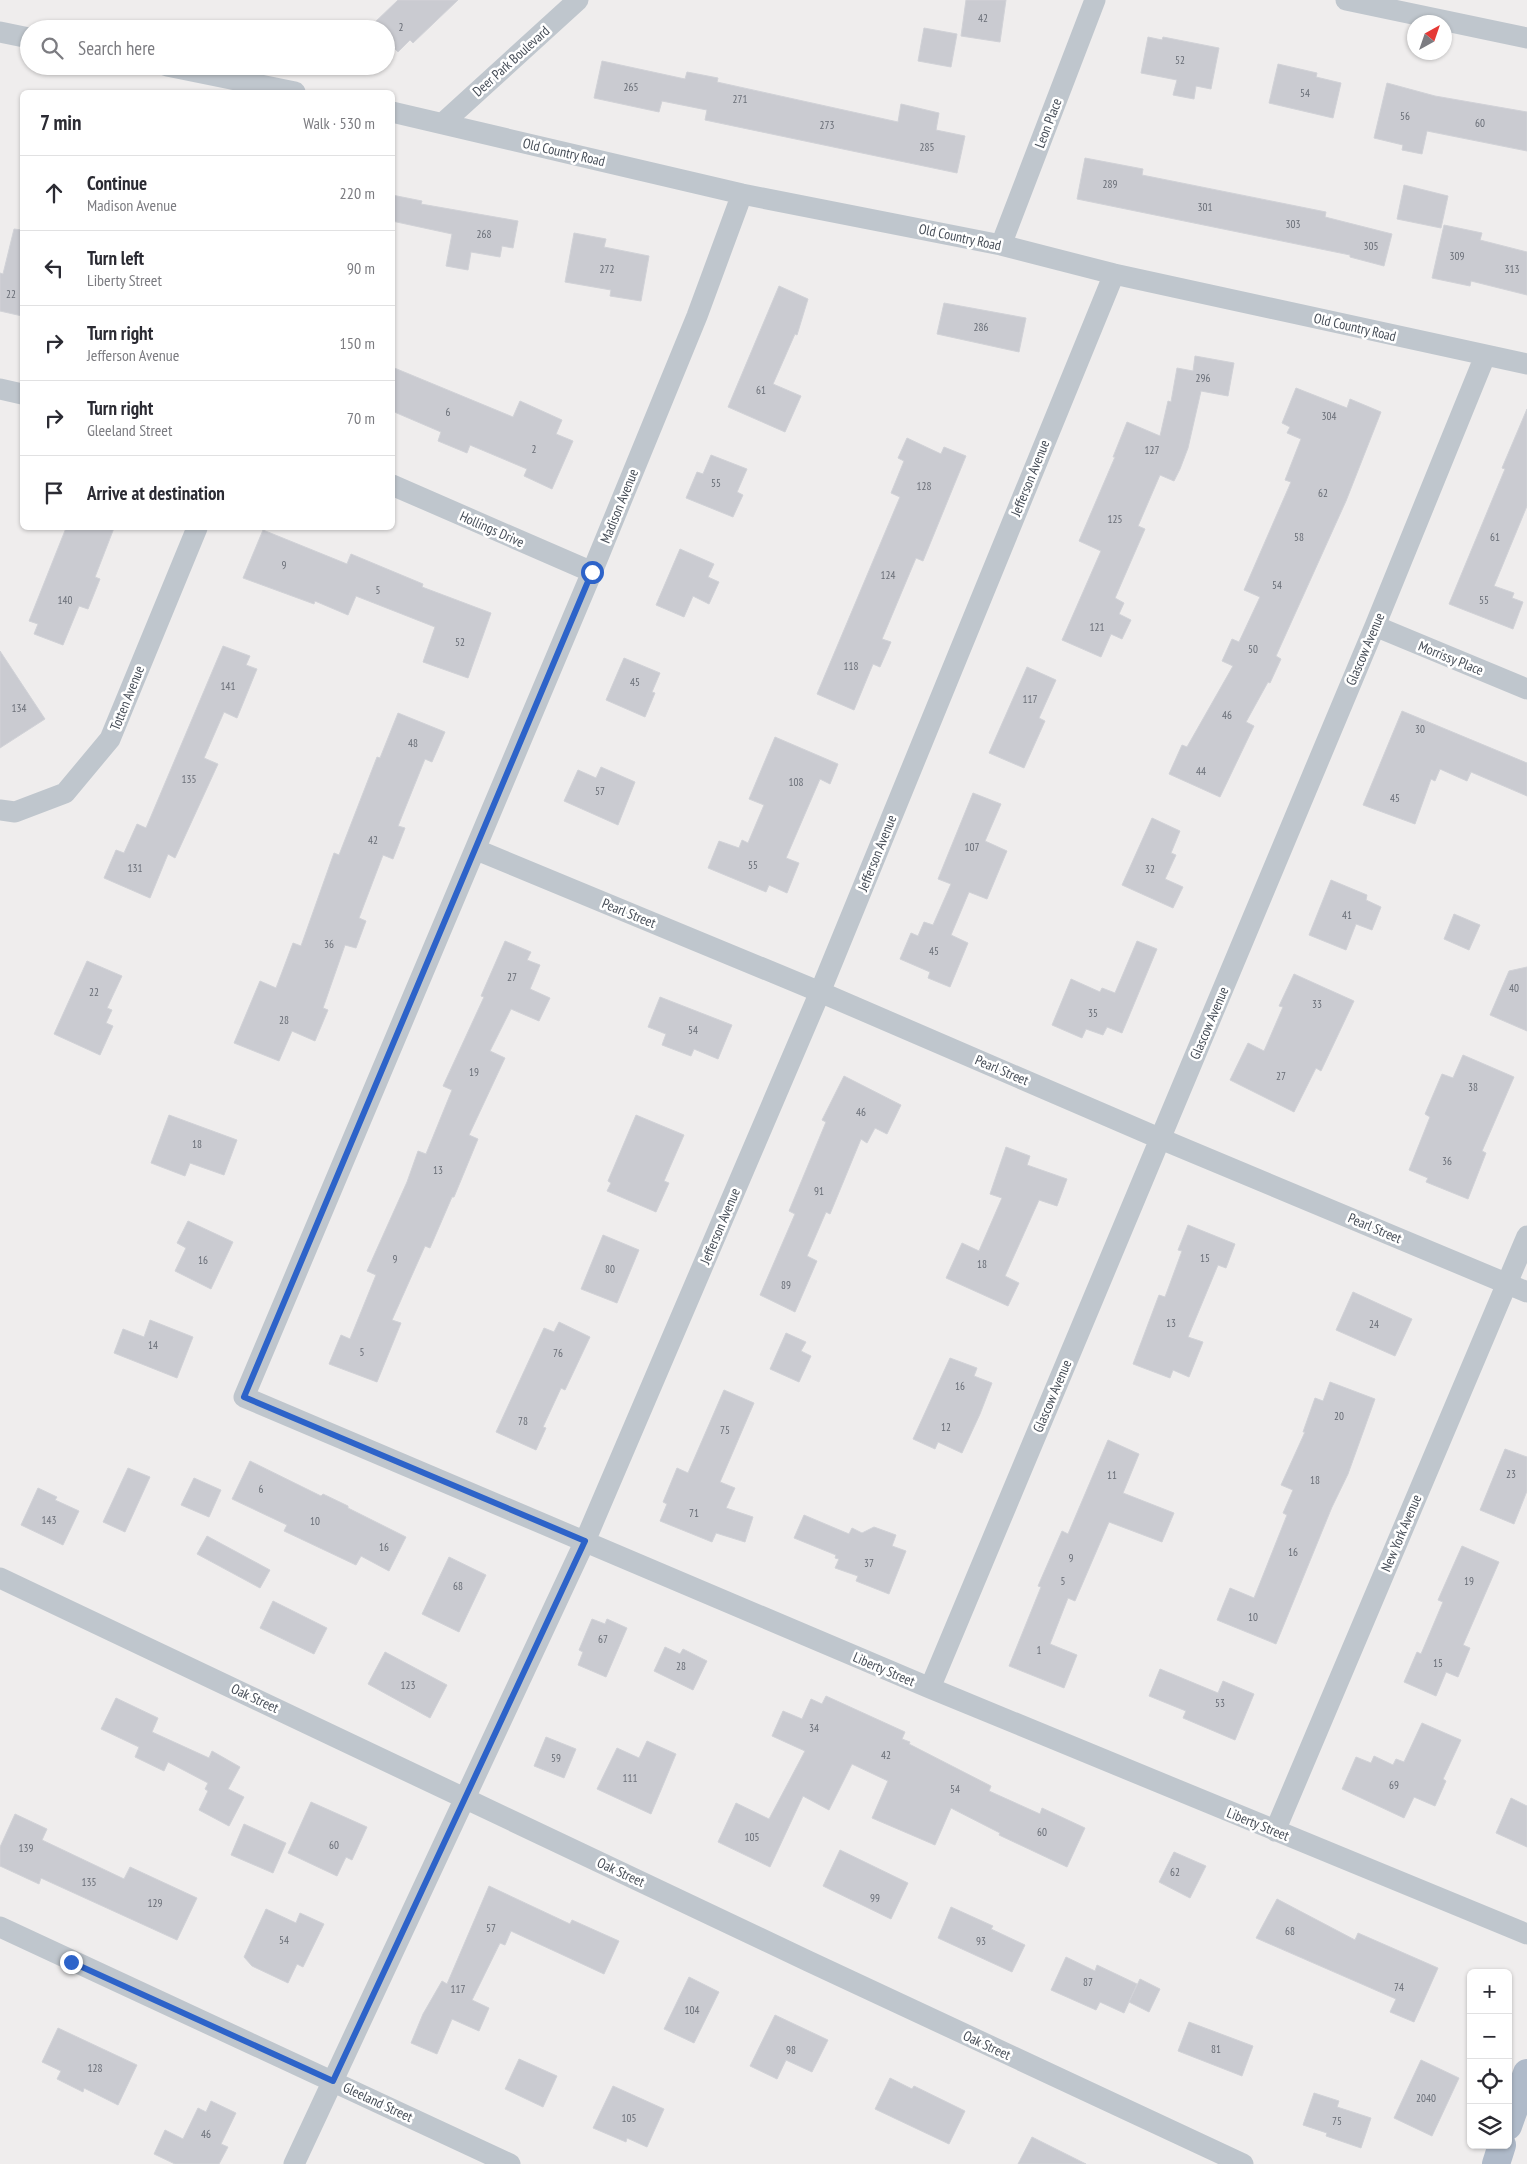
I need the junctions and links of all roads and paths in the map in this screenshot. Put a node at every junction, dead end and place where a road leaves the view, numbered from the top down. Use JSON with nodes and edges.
{"nodes":[{"id":1,"x":578,"y":0,"type":"edge"},
{"id":2,"x":1095,"y":0,"type":"edge"},
{"id":3,"x":1346,"y":0,"type":"edge"},
{"id":4,"x":1422,"y":8,"type":"edge"},
{"id":5,"x":0,"y":32,"type":"edge"},
{"id":6,"x":20,"y":36,"type":"edge"},
{"id":7,"x":1527,"y":38,"type":"edge"},
{"id":8,"x":212,"y":75,"type":"edge"},
{"id":9,"x":286,"y":90,"type":"edge"},
{"id":10,"x":395,"y":113,"type":"edge"},
{"id":11,"x":443,"y":123,"type":"junction"},
{"id":12,"x":742,"y":194,"type":"junction"},
{"id":13,"x":1001,"y":246,"type":"junction"},
{"id":14,"x":1114,"y":274,"type":"junction"},
{"id":15,"x":1485,"y":356,"type":"junction"},
{"id":16,"x":1527,"y":364,"type":"edge"},
{"id":17,"x":0,"y":389,"type":"edge"},
{"id":18,"x":20,"y":394,"type":"edge"},
{"id":19,"x":395,"y":486,"type":"edge"},
{"id":20,"x":196,"y":530,"type":"edge"},
{"id":21,"x":592,"y":572,"type":"junction"},
{"id":22,"x":1375,"y":626,"type":"junction"},
{"id":23,"x":1527,"y":689,"type":"edge"},
{"id":24,"x":0,"y":810,"type":"edge"},
{"id":25,"x":477,"y":850,"type":"junction"},
{"id":26,"x":820,"y":992,"type":"junction"},
{"id":27,"x":1161,"y":1139,"type":"junction"},
{"id":28,"x":1527,"y":1236,"type":"edge"},
{"id":29,"x":1507,"y":1283,"type":"junction"},
{"id":30,"x":1527,"y":1292,"type":"edge"},
{"id":31,"x":244,"y":1397,"type":"joint"},
{"id":32,"x":585,"y":1541,"type":"junction"},
{"id":33,"x":0,"y":1578,"type":"edge"},
{"id":34,"x":930,"y":1688,"type":"junction"},
{"id":35,"x":465,"y":1798,"type":"junction"},
{"id":36,"x":1275,"y":1831,"type":"junction"},
{"id":37,"x":0,"y":1928,"type":"edge"},
{"id":38,"x":1527,"y":1934,"type":"edge"},
{"id":39,"x":1527,"y":2074,"type":"edge"},
{"id":40,"x":333,"y":2081,"type":"junction"},
{"id":41,"x":1512,"y":2115,"type":"edge"},
{"id":42,"x":1501,"y":2149,"type":"edge"},
{"id":43,"x":294,"y":2164,"type":"edge"},
{"id":44,"x":510,"y":2164,"type":"edge"},
{"id":45,"x":1243,"y":2164,"type":"edge"},
{"id":46,"x":1496,"y":2164,"type":"edge"}],
"edges":[{"from":1,"to":11,"type":"street","name":"Deer Park Boulevard"},
{"from":2,"to":13,"type":"street","name":"Leon Place"},
{"from":3,"to":4,"type":"street"},
{"from":4,"to":7,"type":"street"},
{"from":5,"to":6,"type":"street"},
{"from":8,"to":9,"type":"street"},
{"from":10,"to":11,"type":"street","name":"Old Country Road"},
{"from":11,"to":12,"type":"street","name":"Old Country Road"},
{"from":12,"to":13,"type":"street","name":"Old Country Road"},
{"from":12,"to":21,"type":"street","name":"Madison Avenue"},
{"from":13,"to":14,"type":"street","name":"Old Country Road"},
{"from":14,"to":15,"type":"street","name":"Old Country Road"},
{"from":14,"to":26,"type":"street","name":"Jefferson Avenue"},
{"from":15,"to":16,"type":"street","name":"Old Country Road"},
{"from":15,"to":22,"type":"street","name":"Glascow Avenue"},
{"from":17,"to":18,"type":"street"},
{"from":19,"to":21,"type":"street","name":"Hollings Drive"},
{"from":20,"to":24,"type":"street","name":"Totten Avenue"},
{"from":21,"to":25,"type":"street","name":"Madison Avenue"},
{"from":22,"to":23,"type":"street","name":"Morrissy Place"},
{"from":22,"to":27,"type":"street","name":"Glascow Avenue"},
{"from":25,"to":26,"type":"street","name":"Pearl Street"},
{"from":25,"to":31,"type":"street","name":"Madison Avenue"},
{"from":26,"to":27,"type":"street","name":"Pearl Street"},
{"from":26,"to":32,"type":"street","name":"Jefferson Avenue"},
{"from":27,"to":29,"type":"street","name":"Pearl Street"},
{"from":27,"to":34,"type":"street","name":"Glascow Avenue"},
{"from":28,"to":29,"type":"street","name":"New York Avenue"},
{"from":29,"to":30,"type":"street","name":"Pearl Street"},
{"from":29,"to":36,"type":"street","name":"New York Avenue"},
{"from":31,"to":32,"type":"street","name":"Liberty Street"},
{"from":32,"to":34,"type":"street","name":"Liberty Street"},
{"from":32,"to":35,"type":"street","name":"Jefferson Avenue"},
{"from":33,"to":35,"type":"street","name":"Oak Street"},
{"from":34,"to":36,"type":"street","name":"Liberty Street"},
{"from":35,"to":40,"type":"street","name":"Jefferson Avenue"},
{"from":35,"to":45,"type":"street","name":"Oak Street"},
{"from":36,"to":38,"type":"street","name":"Liberty Street"},
{"from":37,"to":40,"type":"street","name":"Gleeland Street"},
{"from":39,"to":41,"type":"main road"},
{"from":40,"to":43,"type":"street","name":"Jefferson Avenue"},
{"from":40,"to":44,"type":"street","name":"Gleeland Street"},
{"from":42,"to":46,"type":"main road"}]}
